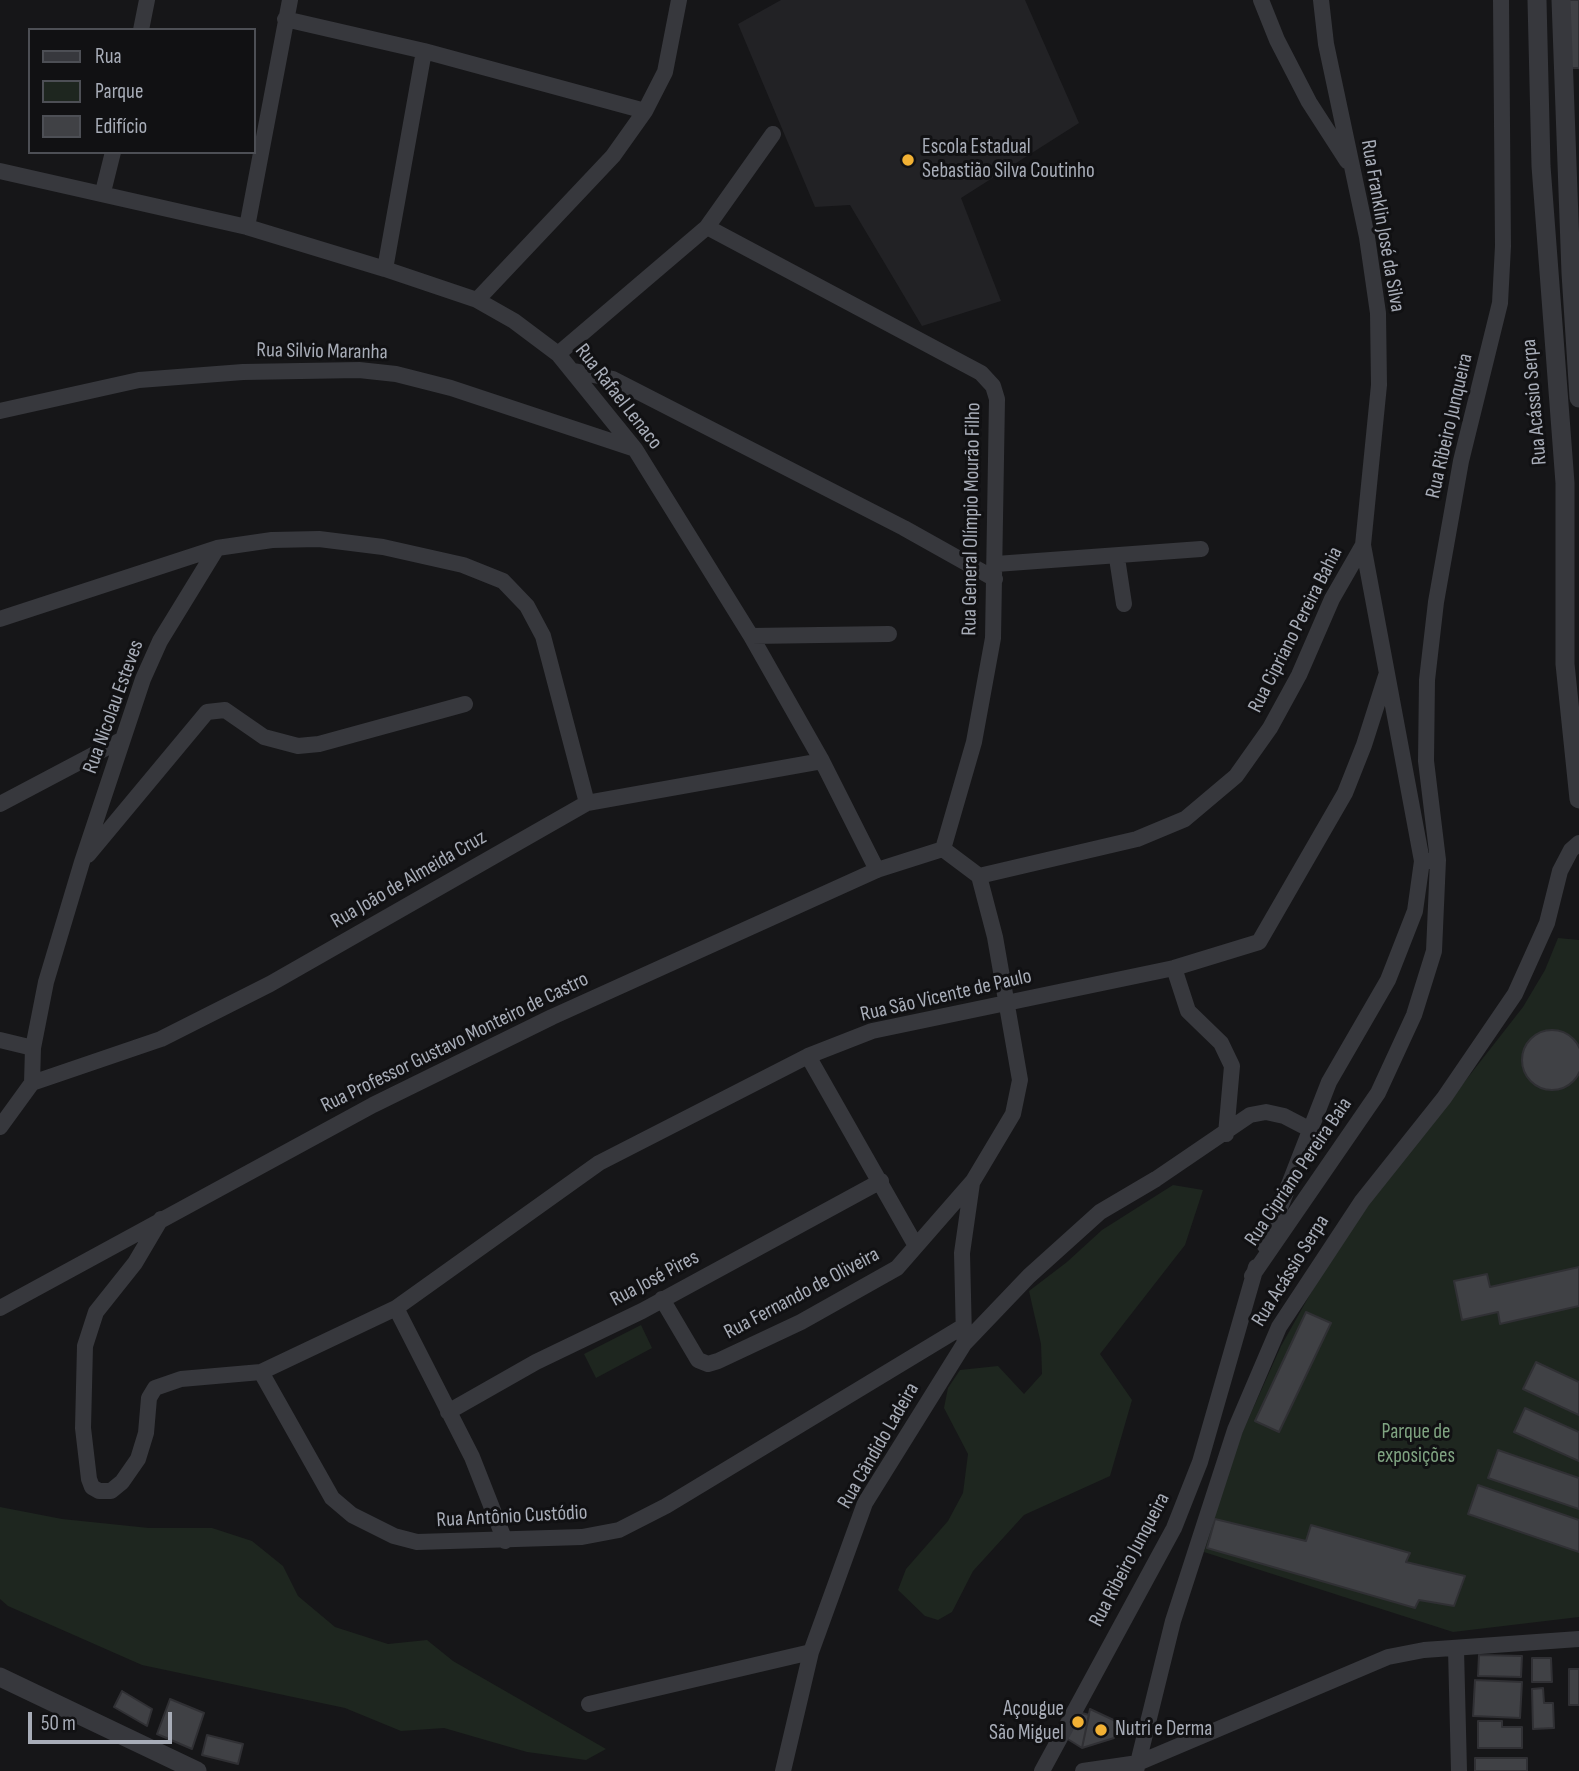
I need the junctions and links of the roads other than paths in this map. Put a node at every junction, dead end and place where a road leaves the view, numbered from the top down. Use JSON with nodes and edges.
{"nodes":[{"id":1,"x":147,"y":0,"type":"edge"},
{"id":2,"x":290,"y":0,"type":"edge"},
{"id":3,"x":679,"y":0,"type":"edge"},
{"id":4,"x":1261,"y":0,"type":"edge"},
{"id":5,"x":1321,"y":0,"type":"edge"},
{"id":6,"x":1501,"y":0,"type":"edge"},
{"id":7,"x":1537,"y":0,"type":"edge"},
{"id":8,"x":1561,"y":0,"type":"edge"},
{"id":9,"x":285,"y":19,"type":"junction"},
{"id":10,"x":141,"y":28,"type":"edge"},
{"id":11,"x":424,"y":51,"type":"junction"},
{"id":12,"x":645,"y":111,"type":"junction"},
{"id":13,"x":774,"y":134,"type":"dead end"},
{"id":14,"x":112,"y":154,"type":"edge"},
{"id":15,"x":1352,"y":170,"type":"junction"},
{"id":16,"x":0,"y":171,"type":"edge"},
{"id":17,"x":103,"y":192,"type":"junction"},
{"id":18,"x":247,"y":227,"type":"junction"},
{"id":19,"x":707,"y":227,"type":"junction"},
{"id":20,"x":385,"y":269,"type":"junction"},
{"id":21,"x":1571,"y":273,"type":"junction"},
{"id":22,"x":1548,"y":274,"type":"junction"},
{"id":23,"x":477,"y":300,"type":"junction"},
{"id":24,"x":558,"y":354,"type":"junction"},
{"id":25,"x":574,"y":371,"type":"junction"},
{"id":26,"x":1579,"y":398,"type":"edge"},
{"id":27,"x":0,"y":411,"type":"edge"},
{"id":28,"x":635,"y":449,"type":"junction"},
{"id":29,"x":1572,"y":484,"type":"edge"},
{"id":30,"x":1363,"y":545,"type":"junction"},
{"id":31,"x":217,"y":548,"type":"junction"},
{"id":32,"x":1201,"y":550,"type":"dead end"},
{"id":33,"x":1116,"y":558,"type":"junction"},
{"id":34,"x":995,"y":571,"type":"junction"},
{"id":35,"x":1124,"y":604,"type":"dead end"},
{"id":36,"x":0,"y":619,"type":"edge"},
{"id":37,"x":889,"y":634,"type":"dead end"},
{"id":38,"x":751,"y":636,"type":"junction"},
{"id":39,"x":1386,"y":676,"type":"junction"},
{"id":40,"x":465,"y":704,"type":"dead end"},
{"id":41,"x":123,"y":739,"type":"junction"},
{"id":42,"x":822,"y":761,"type":"junction"},
{"id":43,"x":1579,"y":799,"type":"edge"},
{"id":44,"x":587,"y":803,"type":"junction"},
{"id":45,"x":0,"y":804,"type":"edge"},
{"id":46,"x":1579,"y":843,"type":"edge"},
{"id":47,"x":943,"y":849,"type":"junction"},
{"id":48,"x":1430,"y":861,"type":"junction"},
{"id":49,"x":82,"y":862,"type":"junction"},
{"id":50,"x":877,"y":870,"type":"junction"},
{"id":51,"x":979,"y":876,"type":"junction"},
{"id":52,"x":1174,"y":968,"type":"junction"},
{"id":53,"x":1005,"y":1004,"type":"junction"},
{"id":54,"x":0,"y":1040,"type":"edge"},
{"id":55,"x":33,"y":1048,"type":"junction"},
{"id":56,"x":808,"y":1056,"type":"junction"},
{"id":57,"x":32,"y":1083,"type":"junction"},
{"id":58,"x":0,"y":1127,"type":"edge"},
{"id":59,"x":1309,"y":1129,"type":"junction"},
{"id":60,"x":1226,"y":1134,"type":"junction"},
{"id":61,"x":881,"y":1181,"type":"junction"},
{"id":62,"x":973,"y":1181,"type":"junction"},
{"id":63,"x":161,"y":1219,"type":"junction"},
{"id":64,"x":916,"y":1246,"type":"junction"},
{"id":65,"x":1252,"y":1276,"type":"junction"},
{"id":66,"x":662,"y":1299,"type":"junction"},
{"id":67,"x":0,"y":1308,"type":"edge"},
{"id":68,"x":396,"y":1308,"type":"junction"},
{"id":69,"x":962,"y":1327,"type":"junction"},
{"id":70,"x":964,"y":1345,"type":"junction"},
{"id":71,"x":261,"y":1371,"type":"junction"},
{"id":72,"x":448,"y":1412,"type":"junction"},
{"id":73,"x":505,"y":1541,"type":"junction"},
{"id":74,"x":1579,"y":1639,"type":"edge"},
{"id":75,"x":1456,"y":1648,"type":"junction"},
{"id":76,"x":811,"y":1652,"type":"junction"},
{"id":77,"x":0,"y":1677,"type":"edge"},
{"id":78,"x":589,"y":1704,"type":"dead end"},
{"id":79,"x":1137,"y":1767,"type":"edge"},
{"id":80,"x":197,"y":1771,"type":"edge"},
{"id":81,"x":783,"y":1771,"type":"edge"},
{"id":82,"x":1042,"y":1771,"type":"edge"},
{"id":83,"x":1083,"y":1771,"type":"edge"},
{"id":84,"x":1459,"y":1771,"type":"edge"}],
"edges":[{"from":1,"to":10,"type":"street"},
{"from":2,"to":9,"type":"street"},
{"from":3,"to":12,"type":"street"},
{"from":4,"to":15,"type":"street"},
{"from":5,"to":15,"type":"street","name":"Rua Franklin José da Silva"},
{"from":6,"to":48,"type":"street","name":"Rua Ribeiro Junqueira"},
{"from":7,"to":22,"type":"street","name":"Rua Acássio Serpa"},
{"from":8,"to":21,"type":"street"},
{"from":9,"to":11,"type":"street"},
{"from":9,"to":18,"type":"street"},
{"from":11,"to":12,"type":"street"},
{"from":11,"to":20,"type":"street"},
{"from":12,"to":23,"type":"street"},
{"from":13,"to":19,"type":"street"},
{"from":14,"to":17,"type":"street"},
{"from":15,"to":30,"type":"street","name":"Rua Franklin José da Silva"},
{"from":16,"to":17,"type":"street","name":"Rua Rafael Lenaco"},
{"from":17,"to":18,"type":"street","name":"Rua Rafael Lenaco"},
{"from":18,"to":20,"type":"street","name":"Rua Rafael Lenaco"},
{"from":19,"to":24,"type":"street"},
{"from":19,"to":34,"type":"street","name":"Rua General Olímpio Mourão Filho"},
{"from":20,"to":23,"type":"street","name":"Rua Rafael Lenaco"},
{"from":21,"to":22,"type":"street"},
{"from":21,"to":26,"type":"street"},
{"from":22,"to":29,"type":"street","name":"Rua Acássio Serpa"},
{"from":23,"to":24,"type":"street","name":"Rua Rafael Lenaco"},
{"from":24,"to":25,"type":"street","name":"Rua Rafael Lenaco"},
{"from":25,"to":28,"type":"street","name":"Rua Rafael Lenaco"},
{"from":25,"to":34,"type":"street"},
{"from":27,"to":28,"type":"street","name":"Rua Silvio Maranha"},
{"from":28,"to":38,"type":"street","name":"Rua Rafael Lenaco"},
{"from":29,"to":43,"type":"street","name":"Rua Acássio Serpa"},
{"from":30,"to":39,"type":"street"},
{"from":30,"to":51,"type":"street","name":"Rua Cipriano Pereira Bahia"},
{"from":31,"to":36,"type":"street"},
{"from":31,"to":41,"type":"street","name":"Rua Nicolau Esteves"},
{"from":31,"to":44,"type":"street"},
{"from":32,"to":33,"type":"street"},
{"from":33,"to":34,"type":"street"},
{"from":33,"to":35,"type":"street"},
{"from":34,"to":47,"type":"street","name":"Rua General Olímpio Mourão Filho"},
{"from":37,"to":38,"type":"street"},
{"from":38,"to":42,"type":"street","name":"Rua Rafael Lenaco"},
{"from":39,"to":48,"type":"street"},
{"from":39,"to":52,"type":"street","name":"Rua São Vicente de Paulo"},
{"from":40,"to":49,"type":"street"},
{"from":41,"to":45,"type":"street"},
{"from":41,"to":49,"type":"street","name":"Rua Nicolau Esteves"},
{"from":42,"to":44,"type":"street","name":"Rua João de Almeida Cruz"},
{"from":42,"to":50,"type":"street","name":"Rua Rafael Lenaco"},
{"from":44,"to":57,"type":"street","name":"Rua João de Almeida Cruz"},
{"from":46,"to":79,"type":"street","name":"Rua Acássio Serpa"},
{"from":47,"to":50,"type":"street","name":"Rua Professor Gustavo Monteiro de Castro"},
{"from":47,"to":51,"type":"street"},
{"from":48,"to":59,"type":"street","name":"Rua Cipriano Pereira Baia"},
{"from":48,"to":65,"type":"street","name":"Rua Cipriano Pereira Baia"},
{"from":49,"to":55,"type":"street","name":"Rua Nicolau Esteves"},
{"from":50,"to":63,"type":"street","name":"Rua Professor Gustavo Monteiro de Castro"},
{"from":51,"to":53,"type":"street","name":"Rua Fernando de Oliveira"},
{"from":52,"to":53,"type":"street","name":"Rua São Vicente de Paulo"},
{"from":52,"to":60,"type":"street"},
{"from":53,"to":56,"type":"street","name":"Rua São Vicente de Paulo"},
{"from":53,"to":62,"type":"street","name":"Rua Fernando de Oliveira"},
{"from":54,"to":55,"type":"street"},
{"from":55,"to":57,"type":"street","name":"Rua Nicolau Esteves"},
{"from":56,"to":61,"type":"street"},
{"from":56,"to":68,"type":"street","name":"Rua São Vicente de Paulo"},
{"from":57,"to":58,"type":"street"},
{"from":59,"to":60,"type":"street","name":"Rua Cândido Ladeira"},
{"from":59,"to":65,"type":"street","name":"Rua Cipriano Pereira Baia"},
{"from":60,"to":70,"type":"street","name":"Rua Cândido Ladeira"},
{"from":61,"to":64,"type":"street"},
{"from":61,"to":66,"type":"street","name":"Rua José Pires"},
{"from":62,"to":64,"type":"street","name":"Rua Fernando de Oliveira"},
{"from":62,"to":69,"type":"street"},
{"from":63,"to":67,"type":"street","name":"Rua Professor Gustavo Monteiro de Castro"},
{"from":63,"to":71,"type":"street","name":"Rua São Vicente de Paulo"},
{"from":64,"to":66,"type":"street","name":"Rua Fernando de Oliveira"},
{"from":65,"to":82,"type":"street","name":"Rua Ribeiro Junqueira"},
{"from":66,"to":72,"type":"street","name":"Rua José Pires"},
{"from":68,"to":71,"type":"street","name":"Rua São Vicente de Paulo"},
{"from":68,"to":72,"type":"street"},
{"from":69,"to":70,"type":"street"},
{"from":69,"to":73,"type":"street","name":"Rua Antônio Custódio"},
{"from":70,"to":76,"type":"street","name":"Rua Cândido Ladeira"},
{"from":71,"to":73,"type":"street","name":"Rua Antônio Custódio"},
{"from":72,"to":73,"type":"street"},
{"from":74,"to":75,"type":"street"},
{"from":75,"to":79,"type":"street"},
{"from":75,"to":84,"type":"street"},
{"from":76,"to":78,"type":"street"},
{"from":76,"to":81,"type":"street","name":"Rua Cândido Ladeira"},
{"from":77,"to":80,"type":"street"},
{"from":79,"to":83,"type":"street"}]}
